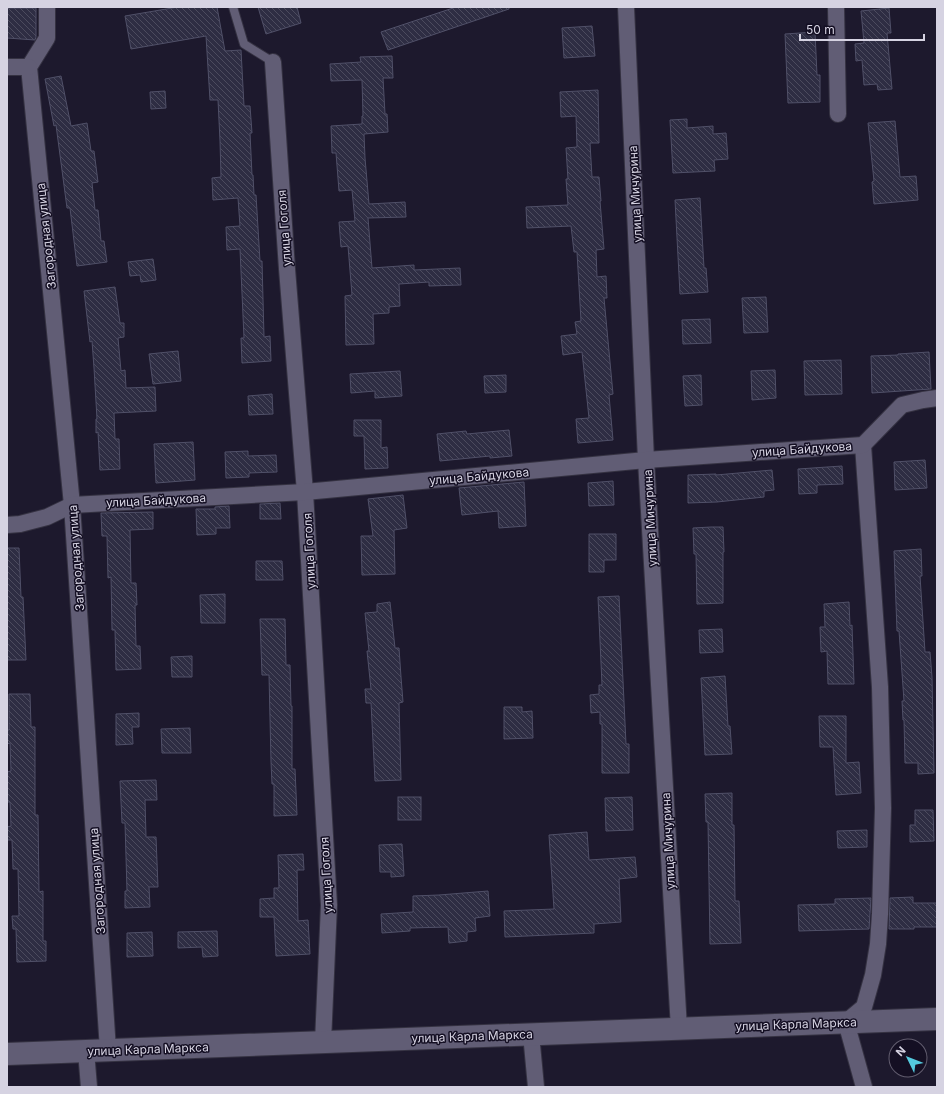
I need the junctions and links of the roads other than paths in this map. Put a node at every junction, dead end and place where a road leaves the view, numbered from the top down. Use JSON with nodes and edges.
{"nodes":[{"id":1,"x":47,"y":7,"type":"edge"},
{"id":2,"x":233,"y":7,"type":"edge"},
{"id":3,"x":626,"y":7,"type":"edge"},
{"id":4,"x":836,"y":7,"type":"edge"},
{"id":5,"x":273,"y":62,"type":"joint"},
{"id":6,"x":7,"y":67,"type":"edge"},
{"id":7,"x":29,"y":67,"type":"junction"},
{"id":8,"x":838,"y":114,"type":"dead end"},
{"id":9,"x":937,"y":398,"type":"edge"},
{"id":10,"x":863,"y":445,"type":"junction"},
{"id":11,"x":646,"y":460,"type":"junction"},
{"id":12,"x":305,"y":492,"type":"junction"},
{"id":13,"x":72,"y":505,"type":"junction"},
{"id":14,"x":7,"y":525,"type":"edge"},
{"id":15,"x":937,"y":1019,"type":"edge"},
{"id":16,"x":846,"y":1022,"type":"junction"},
{"id":17,"x":679,"y":1029,"type":"junction"},
{"id":18,"x":531,"y":1034,"type":"junction"},
{"id":19,"x":323,"y":1042,"type":"junction"},
{"id":20,"x":108,"y":1050,"type":"junction"},
{"id":21,"x":86,"y":1051,"type":"junction"},
{"id":22,"x":7,"y":1054,"type":"edge"},
{"id":23,"x":89,"y":1087,"type":"edge"},
{"id":24,"x":536,"y":1087,"type":"edge"},
{"id":25,"x":864,"y":1087,"type":"edge"}],
"edges":[{"from":1,"to":7,"type":"street"},
{"from":2,"to":5,"type":"lane"},
{"from":3,"to":11,"type":"street","name":"улица Мичурина"},
{"from":4,"to":8,"type":"street"},
{"from":5,"to":12,"type":"street","name":"улица Гоголя"},
{"from":6,"to":7,"type":"street"},
{"from":7,"to":13,"type":"street","name":"Загородная улица"},
{"from":9,"to":10,"type":"street","name":"улица Байдукова"},
{"from":10,"to":11,"type":"street","name":"улица Байдукова"},
{"from":10,"to":16,"type":"street"},
{"from":11,"to":12,"type":"street","name":"улица Байдукова"},
{"from":11,"to":17,"type":"street","name":"улица Мичурина"},
{"from":12,"to":13,"type":"street","name":"улица Байдукова"},
{"from":12,"to":19,"type":"street","name":"улица Гоголя"},
{"from":13,"to":14,"type":"street","name":"улица Байдукова"},
{"from":13,"to":20,"type":"street","name":"Загородная улица"},
{"from":15,"to":16,"type":"main road","name":"улица Карла Маркса"},
{"from":16,"to":17,"type":"main road","name":"улица Карла Маркса"},
{"from":16,"to":25,"type":"street"},
{"from":17,"to":18,"type":"main road","name":"улица Карла Маркса"},
{"from":18,"to":19,"type":"main road","name":"улица Карла Маркса"},
{"from":18,"to":24,"type":"street"},
{"from":19,"to":20,"type":"main road","name":"улица Карла Маркса"},
{"from":20,"to":21,"type":"main road","name":"улица Карла Маркса"},
{"from":21,"to":22,"type":"main road","name":"улица Карла Маркса"},
{"from":21,"to":23,"type":"street"}]}
